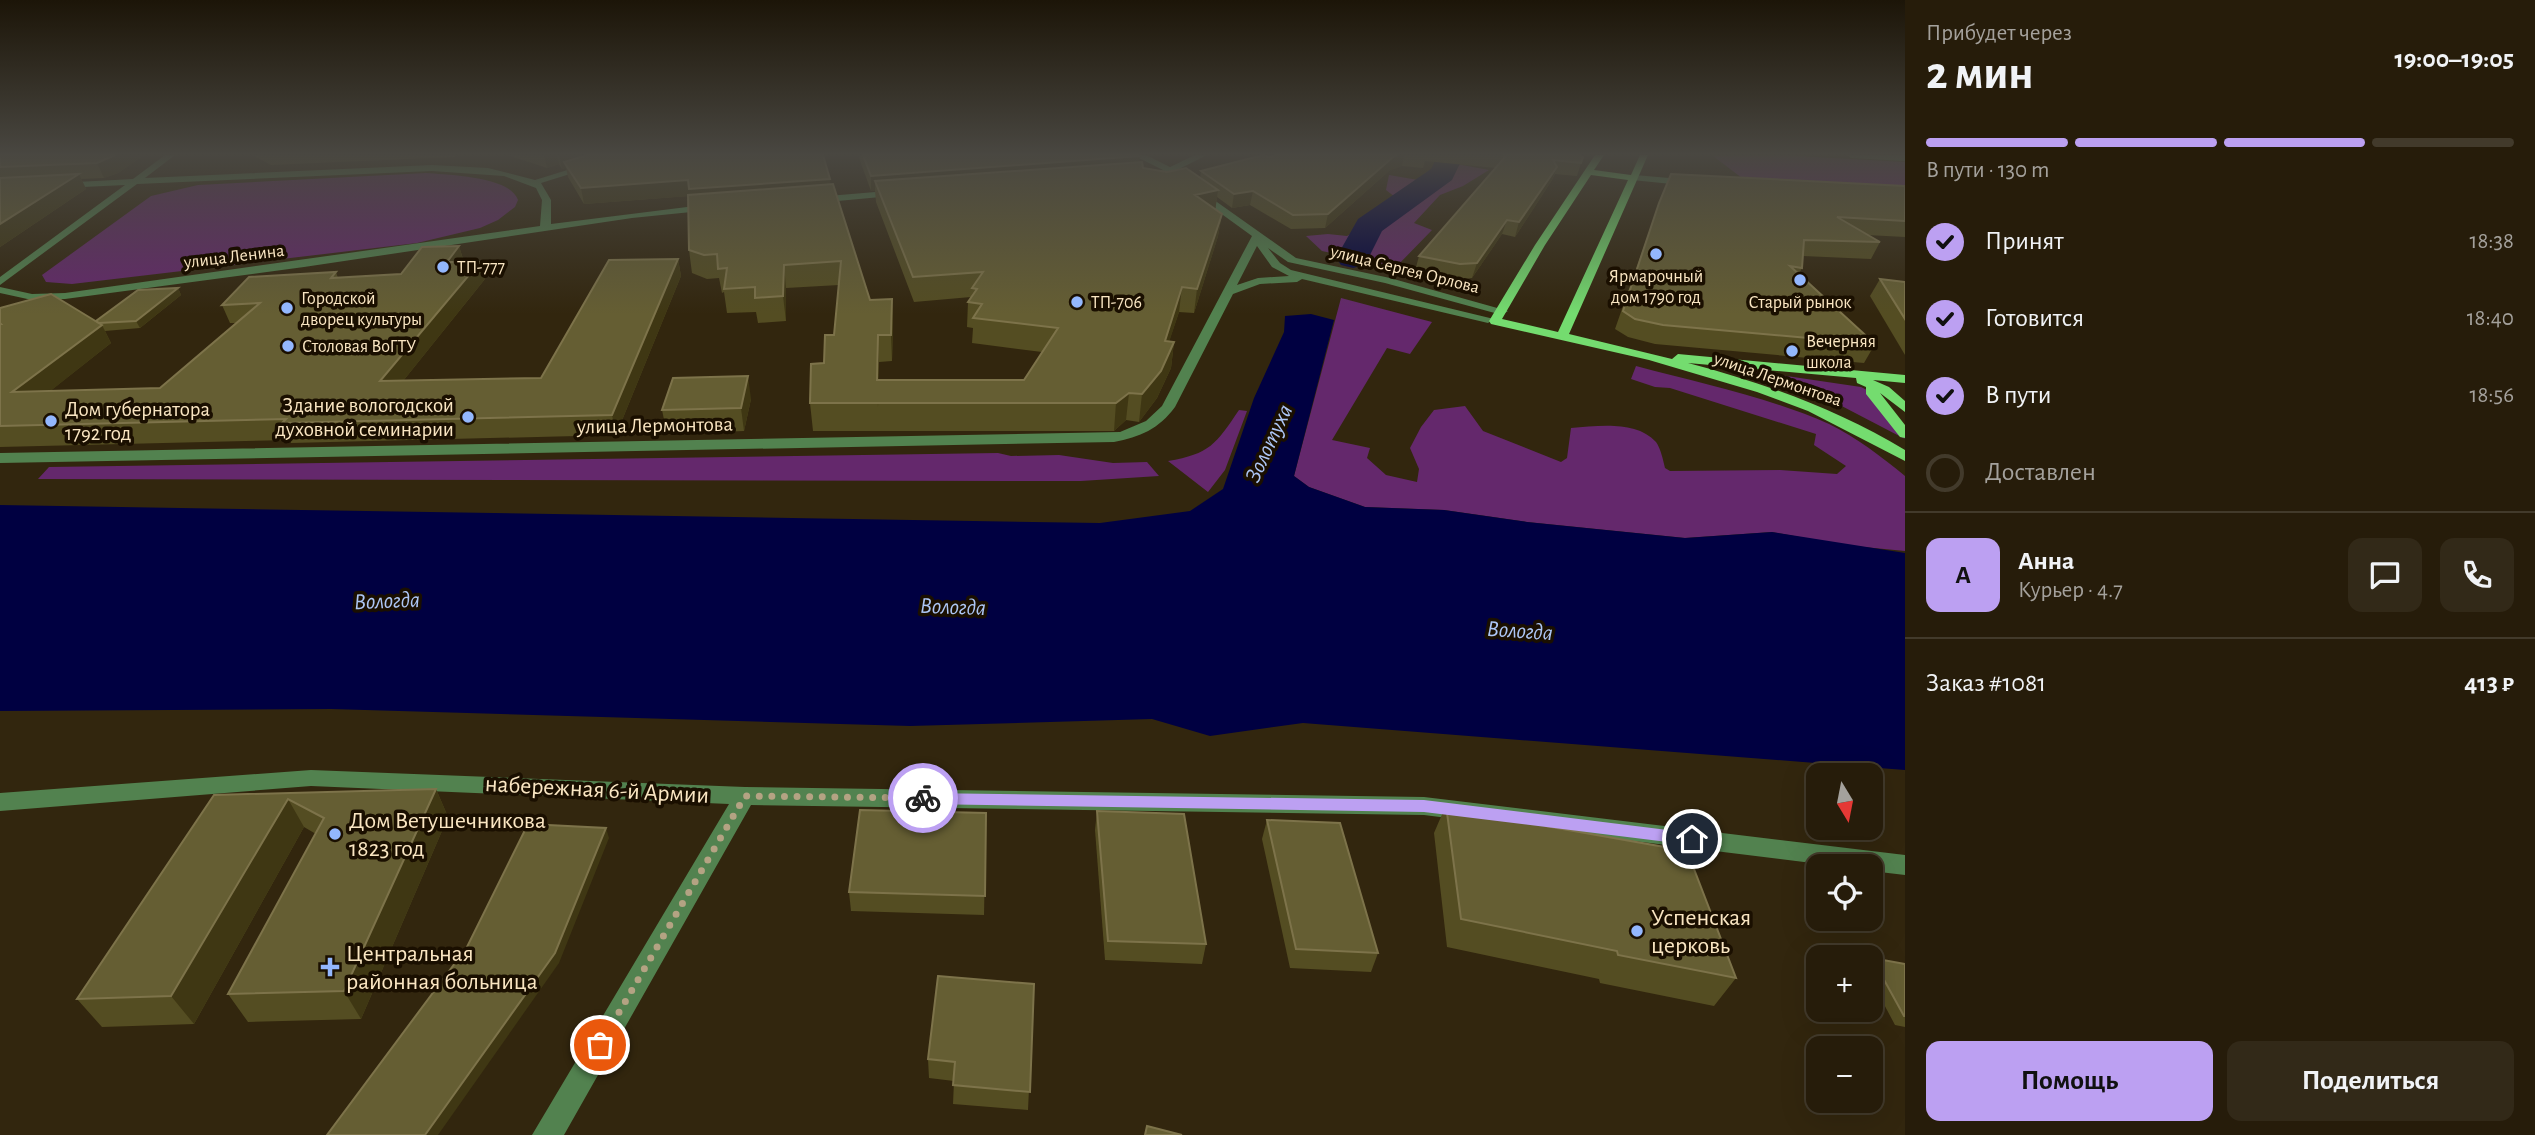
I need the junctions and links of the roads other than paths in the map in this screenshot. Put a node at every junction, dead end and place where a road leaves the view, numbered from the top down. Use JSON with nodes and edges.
{"nodes":[{"id":1,"x":100,"y":208,"type":"edge"},
{"id":2,"x":546,"y":208,"type":"edge"},
{"id":3,"x":707,"y":208,"type":"edge"},
{"id":4,"x":1219,"y":208,"type":"edge"},
{"id":5,"x":1563,"y":208,"type":"edge"},
{"id":6,"x":1621,"y":208,"type":"edge"},
{"id":7,"x":545,"y":228,"type":"junction"},
{"id":8,"x":1257,"y":236,"type":"junction"},
{"id":9,"x":1275,"y":265,"type":"junction"},
{"id":10,"x":1323,"y":267,"type":"junction"},
{"id":11,"x":1241,"y":269,"type":"junction"},
{"id":12,"x":1315,"y":278,"type":"junction"},
{"id":13,"x":0,"y":282,"type":"edge"},
{"id":14,"x":1230,"y":291,"type":"junction"},
{"id":15,"x":4,"y":294,"type":"edge"},
{"id":16,"x":65,"y":296,"type":"junction"},
{"id":17,"x":22,"y":310,"type":"edge"},
{"id":18,"x":1499,"y":316,"type":"junction"},
{"id":19,"x":1564,"y":333,"type":"junction"},
{"id":20,"x":1632,"y":354,"type":"junction"},
{"id":21,"x":1681,"y":358,"type":"junction"},
{"id":22,"x":1824,"y":371,"type":"junction"},
{"id":23,"x":1905,"y":379,"type":"edge"},
{"id":24,"x":1873,"y":384,"type":"junction"},
{"id":25,"x":1905,"y":408,"type":"edge"},
{"id":26,"x":1905,"y":434,"type":"edge"},
{"id":27,"x":1905,"y":456,"type":"edge"},
{"id":28,"x":0,"y":458,"type":"edge"},
{"id":29,"x":745,"y":796,"type":"junction"},
{"id":30,"x":0,"y":802,"type":"edge"},
{"id":31,"x":1905,"y":865,"type":"edge"},
{"id":32,"x":547,"y":1135,"type":"edge"}],
"edges":[{"from":1,"to":13,"type":"street"},
{"from":2,"to":7,"type":"street"},
{"from":3,"to":7,"type":"street","name":"улица Ленина"},
{"from":4,"to":8,"type":"street"},
{"from":5,"to":18,"type":"main road"},
{"from":6,"to":19,"type":"main road"},
{"from":7,"to":16,"type":"street","name":"улица Ленина"},
{"from":8,"to":9,"type":"street"},
{"from":8,"to":10,"type":"street","name":"улица Сергея Орлова"},
{"from":8,"to":11,"type":"street","name":"улица Лермонтова"},
{"from":9,"to":10,"type":"street"},
{"from":9,"to":11,"type":"street"},
{"from":9,"to":12,"type":"street","name":"улица Сергея Орлова"},
{"from":10,"to":12,"type":"street"},
{"from":10,"to":18,"type":"street","name":"улица Сергея Орлова"},
{"from":11,"to":14,"type":"street","name":"улица Лермонтова"},
{"from":12,"to":14,"type":"street"},
{"from":12,"to":18,"type":"street","name":"улица Сергея Орлова"},
{"from":14,"to":28,"type":"street","name":"улица Лермонтова"},
{"from":15,"to":16,"type":"street","name":"улица Ленина"},
{"from":16,"to":17,"type":"street"},
{"from":18,"to":19,"type":"main road","name":"улица Сергея Орлова"},
{"from":19,"to":20,"type":"main road","name":"улица Сергея Орлова"},
{"from":19,"to":21,"type":"main road","name":"улица Сергея Орлова"},
{"from":20,"to":21,"type":"main road"},
{"from":20,"to":27,"type":"main road","name":"улица Лермонтова"},
{"from":21,"to":22,"type":"main road","name":"улица Сергея Орлова"},
{"from":22,"to":23,"type":"main road","name":"улица Сергея Орлова"},
{"from":22,"to":24,"type":"main road"},
{"from":23,"to":24,"type":"main road"},
{"from":24,"to":25,"type":"main road"},
{"from":24,"to":26,"type":"main road"},
{"from":29,"to":30,"type":"street","name":"набережная 6-й Армии"},
{"from":29,"to":31,"type":"street","name":"набережная 6-й Армии"},
{"from":29,"to":32,"type":"street"}]}
